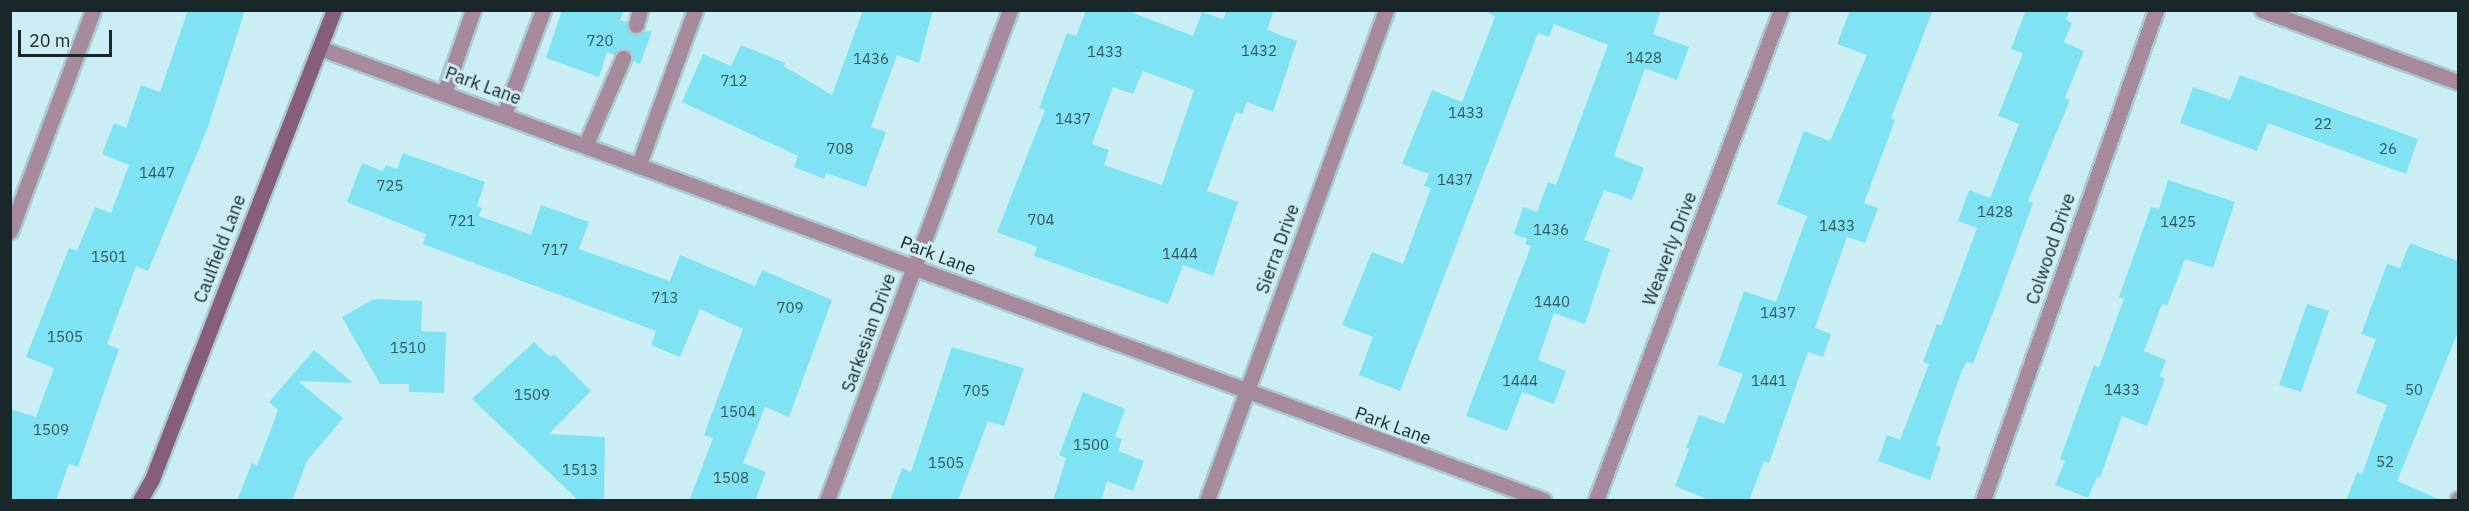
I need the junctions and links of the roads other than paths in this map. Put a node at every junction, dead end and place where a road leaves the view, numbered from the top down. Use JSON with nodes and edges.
{"nodes":[{"id":1,"x":93,"y":10,"type":"edge"},
{"id":2,"x":334,"y":10,"type":"edge"},
{"id":3,"x":472,"y":10,"type":"edge"},
{"id":4,"x":543,"y":10,"type":"edge"},
{"id":5,"x":695,"y":10,"type":"edge"},
{"id":6,"x":1011,"y":10,"type":"edge"},
{"id":7,"x":1386,"y":10,"type":"edge"},
{"id":8,"x":1781,"y":10,"type":"edge"},
{"id":9,"x":2156,"y":10,"type":"edge"},
{"id":10,"x":2262,"y":10,"type":"edge"},
{"id":11,"x":320,"y":48,"type":"junction"},
{"id":12,"x":623,"y":58,"type":"dead end"},
{"id":13,"x":2458,"y":82,"type":"edge"},
{"id":14,"x":444,"y":93,"type":"junction"},
{"id":15,"x":504,"y":114,"type":"junction"},
{"id":16,"x":586,"y":144,"type":"junction"},
{"id":17,"x":639,"y":164,"type":"junction"},
{"id":18,"x":10,"y":231,"type":"edge"},
{"id":19,"x":914,"y":268,"type":"junction"},
{"id":20,"x":1246,"y":393,"type":"junction"},
{"id":21,"x":140,"y":501,"type":"edge"},
{"id":22,"x":827,"y":501,"type":"edge"},
{"id":23,"x":1207,"y":501,"type":"edge"},
{"id":24,"x":1543,"y":501,"type":"edge"},
{"id":25,"x":1596,"y":501,"type":"edge"},
{"id":26,"x":1983,"y":501,"type":"edge"}],
"edges":[{"from":1,"to":18,"type":"street"},
{"from":2,"to":11,"type":"main road","name":"Caulfield Lane"},
{"from":3,"to":14,"type":"street"},
{"from":4,"to":15,"type":"street"},
{"from":5,"to":17,"type":"street"},
{"from":6,"to":19,"type":"street","name":"Sarkesian Drive"},
{"from":7,"to":20,"type":"street","name":"Sierra Drive"},
{"from":8,"to":25,"type":"street","name":"Weaverly Drive"},
{"from":9,"to":26,"type":"street","name":"Colwood Drive"},
{"from":10,"to":13,"type":"street"},
{"from":11,"to":14,"type":"street","name":"Park Lane"},
{"from":11,"to":21,"type":"main road","name":"Caulfield Lane"},
{"from":12,"to":16,"type":"street"},
{"from":14,"to":15,"type":"street","name":"Park Lane"},
{"from":15,"to":16,"type":"street","name":"Park Lane"},
{"from":16,"to":17,"type":"street","name":"Park Lane"},
{"from":17,"to":19,"type":"street","name":"Park Lane"},
{"from":19,"to":20,"type":"street","name":"Park Lane"},
{"from":19,"to":22,"type":"street","name":"Sarkesian Drive"},
{"from":20,"to":23,"type":"street","name":"Sierra Drive"},
{"from":20,"to":24,"type":"street","name":"Park Lane"}]}
